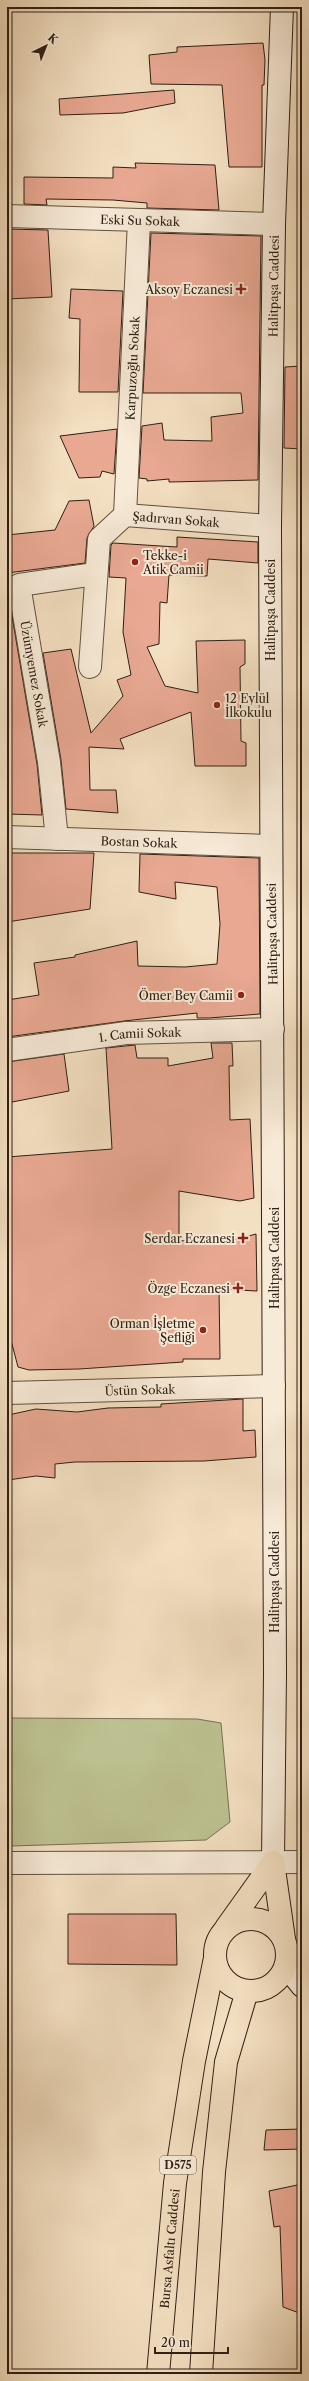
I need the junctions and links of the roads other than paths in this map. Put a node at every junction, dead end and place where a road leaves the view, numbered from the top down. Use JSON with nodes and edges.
{"nodes":[{"id":1,"x":282,"y":7,"type":"edge"},
{"id":2,"x":7,"y":216,"type":"edge"},
{"id":3,"x":139,"y":221,"type":"junction"},
{"id":4,"x":274,"y":224,"type":"junction"},
{"id":5,"x":125,"y":515,"type":"junction"},
{"id":6,"x":270,"y":526,"type":"junction"},
{"id":7,"x":95,"y":574,"type":"junction"},
{"id":8,"x":90,"y":667,"type":"dead end"},
{"id":9,"x":7,"y":836,"type":"edge"},
{"id":10,"x":57,"y":839,"type":"junction"},
{"id":11,"x":270,"y":846,"type":"junction"},
{"id":12,"x":273,"y":1029,"type":"junction"},
{"id":13,"x":7,"y":1050,"type":"edge"},
{"id":14,"x":274,"y":1386,"type":"junction"},
{"id":15,"x":7,"y":1393,"type":"edge"},
{"id":16,"x":273,"y":1862,"type":"junction"},
{"id":17,"x":302,"y":1862,"type":"edge"},
{"id":18,"x":7,"y":1863,"type":"edge"},
{"id":19,"x":223,"y":1932,"type":"junction"},
{"id":20,"x":284,"y":1939,"type":"junction"},
{"id":21,"x":215,"y":1958,"type":"junction"},
{"id":22,"x":286,"y":1966,"type":"junction"},
{"id":23,"x":302,"y":1986,"type":"edge"},
{"id":24,"x":247,"y":1991,"type":"junction"},
{"id":25,"x":158,"y":2374,"type":"edge"},
{"id":26,"x":201,"y":2374,"type":"edge"}],
"edges":[{"from":1,"to":4,"type":"street","name":"Halitpaşa Caddesi"},
{"from":2,"to":3,"type":"street","name":"Eski Su Sokak"},
{"from":3,"to":4,"type":"street","name":"Eski Su Sokak"},
{"from":3,"to":5,"type":"street","name":"Karpuzoğlu Sokak"},
{"from":4,"to":6,"type":"street","name":"Halitpaşa Caddesi"},
{"from":5,"to":6,"type":"street","name":"Şadırvan Sokak"},
{"from":5,"to":7,"type":"street","name":"Şadırvan Sokak"},
{"from":6,"to":11,"type":"street","name":"Halitpaşa Caddesi"},
{"from":7,"to":8,"type":"street","name":"Şadırvan Sokak"},
{"from":7,"to":10,"type":"street","name":"Üzümyemez Sokak"},
{"from":9,"to":10,"type":"street","name":"Bostan Sokak"},
{"from":10,"to":11,"type":"street","name":"Bostan Sokak"},
{"from":11,"to":12,"type":"street","name":"Halitpaşa Caddesi"},
{"from":12,"to":13,"type":"street","name":"1. Camii Sokak"},
{"from":12,"to":14,"type":"street","name":"Halitpaşa Caddesi"},
{"from":14,"to":15,"type":"street","name":"Üstün Sokak"},
{"from":14,"to":16,"type":"street","name":"Halitpaşa Caddesi"},
{"from":16,"to":17,"type":"street"},
{"from":16,"to":18,"type":"street"},
{"from":16,"to":19,"type":"highway"},
{"from":16,"to":20,"type":"highway"},
{"from":19,"to":20,"type":"highway"},
{"from":19,"to":21,"type":"highway","number":"D575"},
{"from":20,"to":22,"type":"highway"},
{"from":21,"to":24,"type":"highway"},
{"from":21,"to":25,"type":"highway","name":"Bursa Asfaltı Caddesi","number":"D575"},
{"from":22,"to":23,"type":"street"},
{"from":22,"to":24,"type":"highway"},
{"from":24,"to":26,"type":"highway","number":"D575"}]}
